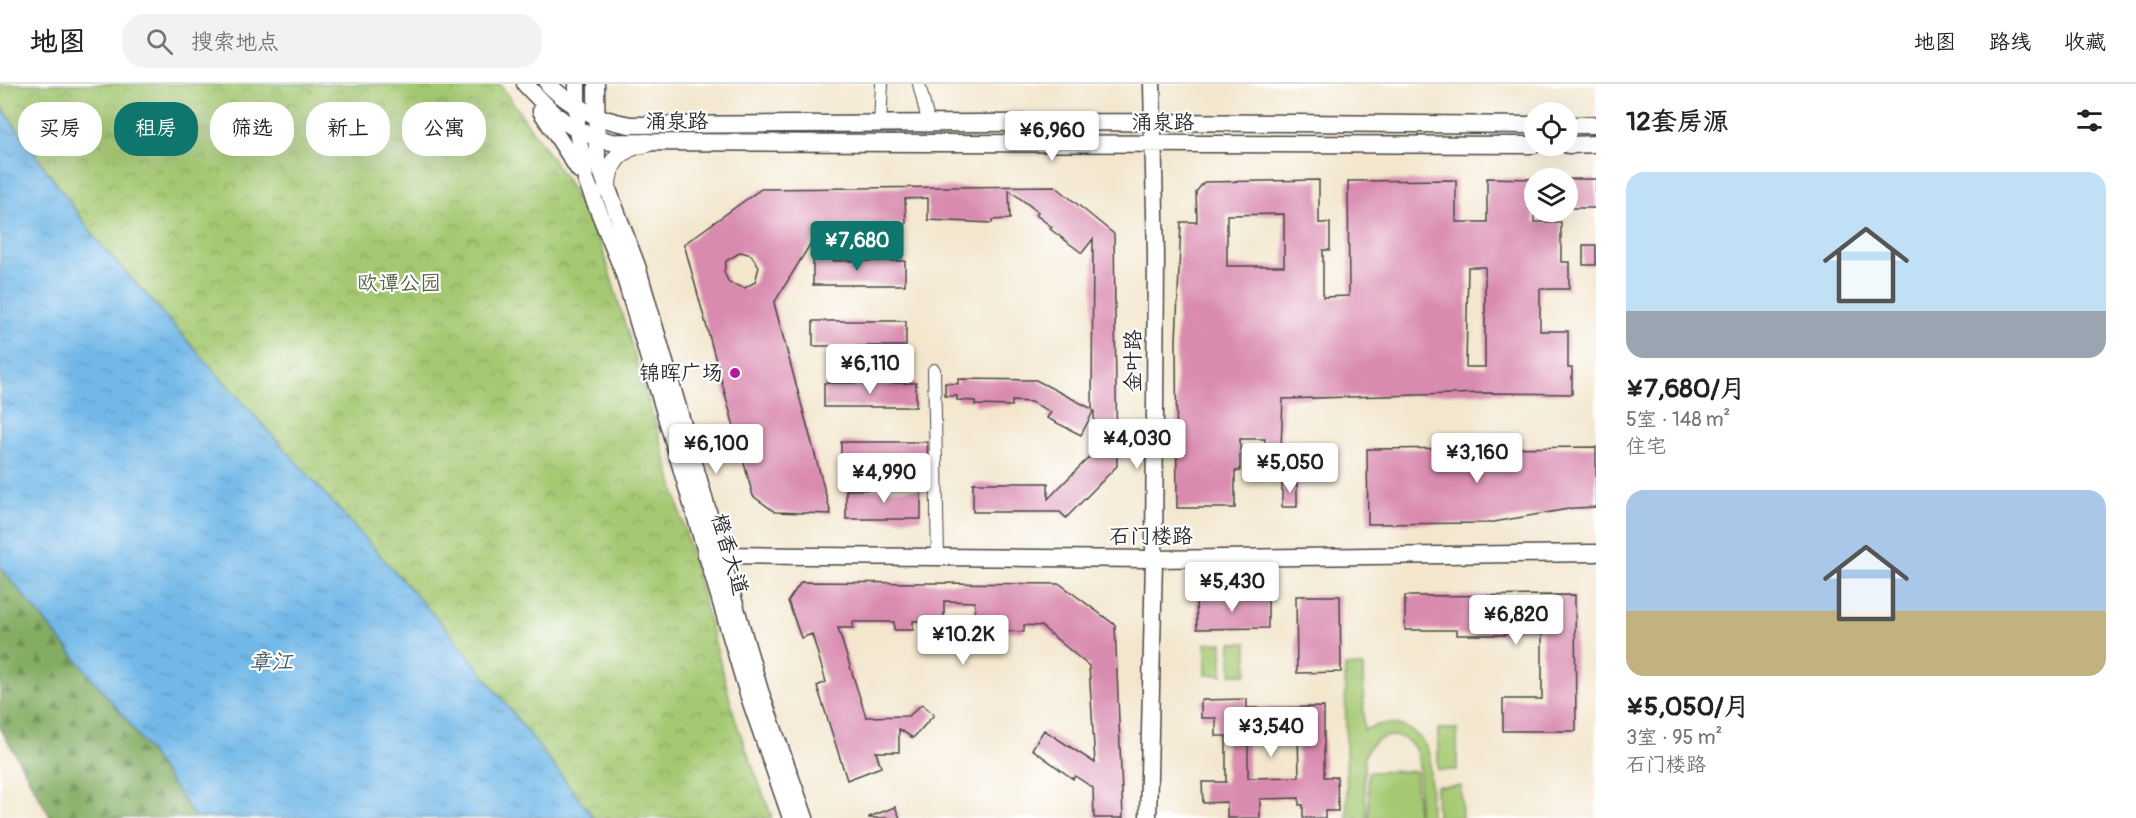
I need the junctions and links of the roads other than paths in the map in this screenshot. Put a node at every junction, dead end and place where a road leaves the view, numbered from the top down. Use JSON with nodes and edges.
{"nodes":[{"id":1,"x":523,"y":84,"type":"edge"},
{"id":2,"x":548,"y":84,"type":"edge"},
{"id":3,"x":577,"y":84,"type":"edge"},
{"id":4,"x":596,"y":84,"type":"edge"},
{"id":5,"x":882,"y":84,"type":"edge"},
{"id":6,"x":919,"y":84,"type":"edge"},
{"id":7,"x":1152,"y":84,"type":"edge"},
{"id":8,"x":576,"y":105,"type":"junction"},
{"id":9,"x":597,"y":116,"type":"junction"},
{"id":10,"x":1153,"y":122,"type":"junction"},
{"id":11,"x":880,"y":125,"type":"junction"},
{"id":12,"x":928,"y":125,"type":"junction"},
{"id":13,"x":1524,"y":125,"type":"edge"},
{"id":14,"x":1578,"y":125,"type":"edge"},
{"id":15,"x":1596,"y":125,"type":"edge"},
{"id":16,"x":577,"y":131,"type":"junction"},
{"id":17,"x":596,"y":138,"type":"junction"},
{"id":18,"x":647,"y":143,"type":"junction"},
{"id":19,"x":1596,"y":144,"type":"edge"},
{"id":20,"x":1154,"y":145,"type":"junction"},
{"id":21,"x":1524,"y":145,"type":"edge"},
{"id":22,"x":1578,"y":145,"type":"edge"},
{"id":23,"x":586,"y":180,"type":"junction"},
{"id":24,"x":607,"y":189,"type":"junction"},
{"id":25,"x":934,"y":370,"type":"dead end"},
{"id":26,"x":1596,"y":553,"type":"edge"},
{"id":27,"x":714,"y":555,"type":"junction"},
{"id":28,"x":938,"y":556,"type":"junction"},
{"id":29,"x":1154,"y":560,"type":"junction"},
{"id":30,"x":802,"y":811,"type":"edge"},
{"id":31,"x":1148,"y":818,"type":"edge"}],
"edges":[{"from":1,"to":16,"type":"main road","name":"涌泉路"},
{"from":1,"to":23,"type":"main road"},
{"from":2,"to":8,"type":"main road","name":"涌泉路"},
{"from":3,"to":8,"type":"main road","name":"橙香大道"},
{"from":4,"to":9,"type":"main road","name":"橙香大道"},
{"from":5,"to":11,"type":"street"},
{"from":6,"to":12,"type":"street"},
{"from":7,"to":10,"type":"main road","name":"金叶路"},
{"from":8,"to":9,"type":"main road","name":"涌泉路"},
{"from":8,"to":16,"type":"main road","name":"橙香大道"},
{"from":9,"to":11,"type":"main road","name":"涌泉路"},
{"from":9,"to":17,"type":"main road","name":"橙香大道"},
{"from":10,"to":12,"type":"main road","name":"涌泉路"},
{"from":10,"to":13,"type":"main road","name":"涌泉路"},
{"from":10,"to":20,"type":"main road","name":"金叶路"},
{"from":11,"to":12,"type":"main road","name":"涌泉路"},
{"from":14,"to":15,"type":"main road"},
{"from":16,"to":17,"type":"main road","name":"涌泉路"},
{"from":16,"to":23,"type":"main road","name":"橙香大道"},
{"from":17,"to":18,"type":"main road","name":"涌泉路"},
{"from":17,"to":24,"type":"main road","name":"橙香大道"},
{"from":18,"to":20,"type":"main road","name":"涌泉路"},
{"from":18,"to":24,"type":"main road"},
{"from":19,"to":22,"type":"main road"},
{"from":20,"to":21,"type":"main road","name":"涌泉路"},
{"from":20,"to":29,"type":"main road","name":"金叶路"},
{"from":23,"to":27,"type":"main road","name":"橙香大道"},
{"from":24,"to":27,"type":"main road","name":"橙香大道"},
{"from":25,"to":28,"type":"street"},
{"from":26,"to":29,"type":"main road","name":"石门楼路"},
{"from":27,"to":28,"type":"main road","name":"石门楼路"},
{"from":27,"to":30,"type":"main road","name":"橙香大道"},
{"from":28,"to":29,"type":"main road","name":"石门楼路"},
{"from":29,"to":31,"type":"main road","name":"金叶路"}]}
